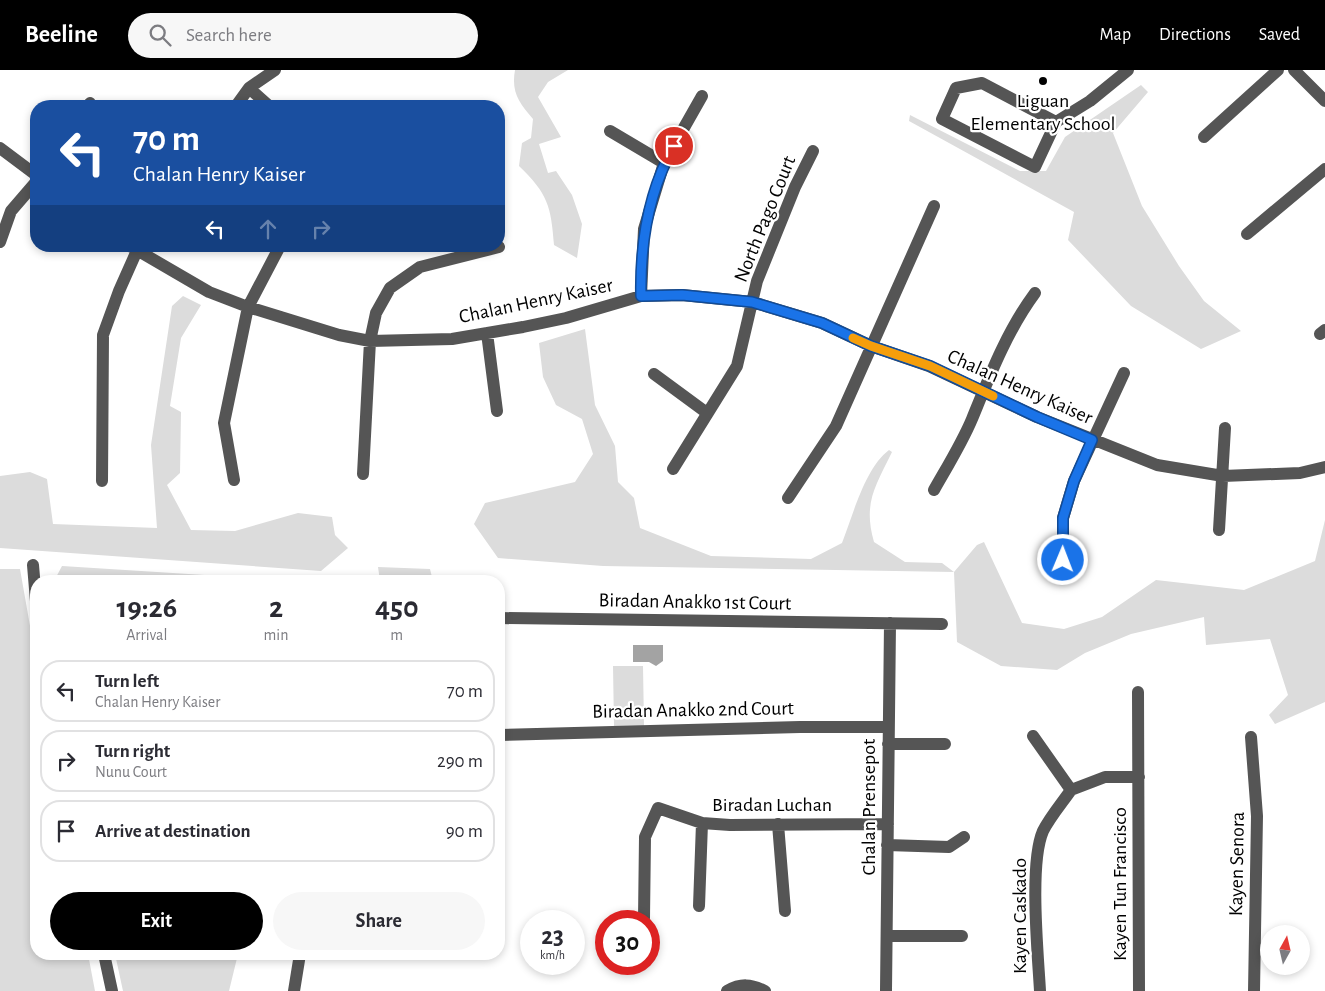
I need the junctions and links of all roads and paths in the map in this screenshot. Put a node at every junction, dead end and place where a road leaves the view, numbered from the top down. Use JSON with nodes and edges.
{"nodes":[{"id":1,"x":275,"y":70,"type":"edge"},
{"id":2,"x":1128,"y":70,"type":"edge"},
{"id":3,"x":1278,"y":70,"type":"edge"},
{"id":4,"x":1294,"y":70,"type":"edge"},
{"id":5,"x":249,"y":88,"type":"junction"},
{"id":6,"x":702,"y":96,"type":"dead end"},
{"id":7,"x":240,"y":100,"type":"edge"},
{"id":8,"x":262,"y":100,"type":"edge"},
{"id":9,"x":1325,"y":101,"type":"edge"},
{"id":10,"x":1056,"y":122,"type":"junction"},
{"id":11,"x":610,"y":131,"type":"dead end"},
{"id":12,"x":1204,"y":136,"type":"dead end"},
{"id":13,"x":0,"y":148,"type":"edge"},
{"id":14,"x":813,"y":150,"type":"dead end"},
{"id":15,"x":664,"y":163,"type":"junction"},
{"id":16,"x":1325,"y":169,"type":"edge"},
{"id":17,"x":30,"y":170,"type":"edge"},
{"id":18,"x":30,"y":189,"type":"edge"},
{"id":19,"x":934,"y":206,"type":"dead end"},
{"id":20,"x":1247,"y":234,"type":"dead end"},
{"id":21,"x":0,"y":242,"type":"edge"},
{"id":22,"x":134,"y":252,"type":"edge"},
{"id":23,"x":142,"y":252,"type":"edge"},
{"id":24,"x":277,"y":252,"type":"edge"},
{"id":25,"x":479,"y":252,"type":"edge"},
{"id":26,"x":1035,"y":293,"type":"dead end"},
{"id":27,"x":641,"y":296,"type":"junction"},
{"id":28,"x":752,"y":302,"type":"junction"},
{"id":29,"x":248,"y":307,"type":"junction"},
{"id":30,"x":487,"y":333,"type":"junction"},
{"id":31,"x":370,"y":341,"type":"junction"},
{"id":32,"x":871,"y":346,"type":"junction"},
{"id":33,"x":1124,"y":373,"type":"dead end"},
{"id":34,"x":654,"y":374,"type":"dead end"},
{"id":35,"x":982,"y":390,"type":"junction"},
{"id":36,"x":497,"y":411,"type":"dead end"},
{"id":37,"x":707,"y":413,"type":"junction"},
{"id":38,"x":1226,"y":428,"type":"dead end"},
{"id":39,"x":1092,"y":440,"type":"junction"},
{"id":40,"x":1325,"y":467,"type":"edge"},
{"id":41,"x":673,"y":469,"type":"dead end"},
{"id":42,"x":363,"y":474,"type":"dead end"},
{"id":43,"x":1223,"y":476,"type":"junction"},
{"id":44,"x":234,"y":480,"type":"dead end"},
{"id":45,"x":102,"y":481,"type":"dead end"},
{"id":46,"x":934,"y":490,"type":"dead end"},
{"id":47,"x":788,"y":498,"type":"dead end"},
{"id":48,"x":1219,"y":530,"type":"dead end"},
{"id":49,"x":1063,"y":560,"type":"dead end"},
{"id":50,"x":33,"y":564,"type":"dead end"},
{"id":51,"x":34,"y":575,"type":"edge"},
{"id":52,"x":505,"y":618,"type":"edge"},
{"id":53,"x":890,"y":623,"type":"junction"},
{"id":54,"x":942,"y":624,"type":"dead end"},
{"id":55,"x":1138,"y":692,"type":"dead end"},
{"id":56,"x":888,"y":727,"type":"junction"},
{"id":57,"x":505,"y":735,"type":"edge"},
{"id":58,"x":1033,"y":736,"type":"dead end"},
{"id":59,"x":1251,"y":737,"type":"dead end"},
{"id":60,"x":888,"y":744,"type":"junction"},
{"id":61,"x":945,"y":744,"type":"dead end"},
{"id":62,"x":1139,"y":777,"type":"junction"},
{"id":63,"x":1071,"y":790,"type":"junction"},
{"id":64,"x":702,"y":823,"type":"junction"},
{"id":65,"x":778,"y":824,"type":"junction"},
{"id":66,"x":888,"y":824,"type":"junction"},
{"id":67,"x":964,"y":837,"type":"dead end"},
{"id":68,"x":887,"y":845,"type":"junction"},
{"id":69,"x":699,"y":906,"type":"dead end"},
{"id":70,"x":644,"y":910,"type":"edge"},
{"id":71,"x":784,"y":911,"type":"dead end"},
{"id":72,"x":887,"y":936,"type":"junction"},
{"id":73,"x":962,"y":936,"type":"dead end"},
{"id":74,"x":105,"y":960,"type":"edge"},
{"id":75,"x":299,"y":960,"type":"edge"},
{"id":76,"x":112,"y":991,"type":"edge"},
{"id":77,"x":294,"y":991,"type":"edge"},
{"id":78,"x":727,"y":991,"type":"edge"},
{"id":79,"x":765,"y":991,"type":"edge"},
{"id":80,"x":886,"y":991,"type":"edge"},
{"id":81,"x":1040,"y":991,"type":"edge"},
{"id":82,"x":1139,"y":991,"type":"edge"},
{"id":83,"x":1254,"y":991,"type":"edge"}],
"edges":[{"from":1,"to":5,"type":"street"},
{"from":2,"to":10,"type":"street"},
{"from":3,"to":12,"type":"street"},
{"from":4,"to":9,"type":"street"},
{"from":5,"to":7,"type":"street"},
{"from":5,"to":8,"type":"street"},
{"from":6,"to":15,"type":"street"},
{"from":10,"to":10,"type":"street"},
{"from":11,"to":15,"type":"street"},
{"from":13,"to":17,"type":"street"},
{"from":14,"to":28,"type":"street","name":"North Pago Court"},
{"from":15,"to":27,"type":"street"},
{"from":16,"to":20,"type":"street"},
{"from":18,"to":21,"type":"street"},
{"from":19,"to":32,"type":"street"},
{"from":22,"to":45,"type":"street"},
{"from":23,"to":29,"type":"street","name":"Chalan Henry Kaiser"},
{"from":24,"to":29,"type":"street"},
{"from":25,"to":31,"type":"street"},
{"from":26,"to":35,"type":"street"},
{"from":27,"to":28,"type":"street","name":"Chalan Henry Kaiser"},
{"from":27,"to":30,"type":"street","name":"Chalan Henry Kaiser"},
{"from":28,"to":32,"type":"street","name":"Chalan Henry Kaiser"},
{"from":28,"to":37,"type":"street","name":"North Pago Court"},
{"from":29,"to":31,"type":"street","name":"Chalan Henry Kaiser"},
{"from":29,"to":44,"type":"street"},
{"from":30,"to":31,"type":"street","name":"Chalan Henry Kaiser"},
{"from":30,"to":36,"type":"street"},
{"from":31,"to":42,"type":"street"},
{"from":32,"to":35,"type":"street","name":"Chalan Henry Kaiser"},
{"from":32,"to":47,"type":"street"},
{"from":33,"to":39,"type":"street"},
{"from":34,"to":37,"type":"street"},
{"from":35,"to":39,"type":"street","name":"Chalan Henry Kaiser"},
{"from":35,"to":46,"type":"street"},
{"from":37,"to":41,"type":"street","name":"North Pago Court"},
{"from":38,"to":43,"type":"street"},
{"from":39,"to":43,"type":"street","name":"Chalan Henry Kaiser"},
{"from":39,"to":49,"type":"street"},
{"from":40,"to":43,"type":"street","name":"Chalan Henry Kaiser"},
{"from":43,"to":48,"type":"street"},
{"from":50,"to":51,"type":"street"},
{"from":52,"to":53,"type":"street","name":"Biradan Anakko 1st Court"},
{"from":53,"to":54,"type":"street","name":"Biradan Anakko 1st Court"},
{"from":53,"to":56,"type":"street","name":"Chalan Prensepot"},
{"from":55,"to":62,"type":"street","name":"Kayen Tun Francisco"},
{"from":56,"to":57,"type":"street","name":"Biradan Anakko 2nd Court"},
{"from":56,"to":60,"type":"street","name":"Chalan Prensepot"},
{"from":58,"to":63,"type":"street"},
{"from":59,"to":83,"type":"street","name":"Kayen Senora"},
{"from":60,"to":61,"type":"street"},
{"from":60,"to":66,"type":"street","name":"Chalan Prensepot"},
{"from":62,"to":63,"type":"street","name":"Kayen Tun Francisco"},
{"from":62,"to":82,"type":"street","name":"Kayen Tun Francisco"},
{"from":63,"to":81,"type":"street","name":"Kayen Caskado"},
{"from":64,"to":65,"type":"street","name":"Biradan Luchan"},
{"from":64,"to":69,"type":"street"},
{"from":64,"to":70,"type":"street","name":"Biradan Luchan"},
{"from":65,"to":66,"type":"street","name":"Biradan Luchan"},
{"from":65,"to":71,"type":"street"},
{"from":66,"to":68,"type":"street","name":"Chalan Prensepot"},
{"from":67,"to":68,"type":"street"},
{"from":68,"to":72,"type":"street","name":"Chalan Prensepot"},
{"from":72,"to":73,"type":"street"},
{"from":72,"to":80,"type":"street","name":"Chalan Prensepot"},
{"from":74,"to":76,"type":"street"},
{"from":75,"to":77,"type":"street"},
{"from":78,"to":79,"type":"street"}]}
